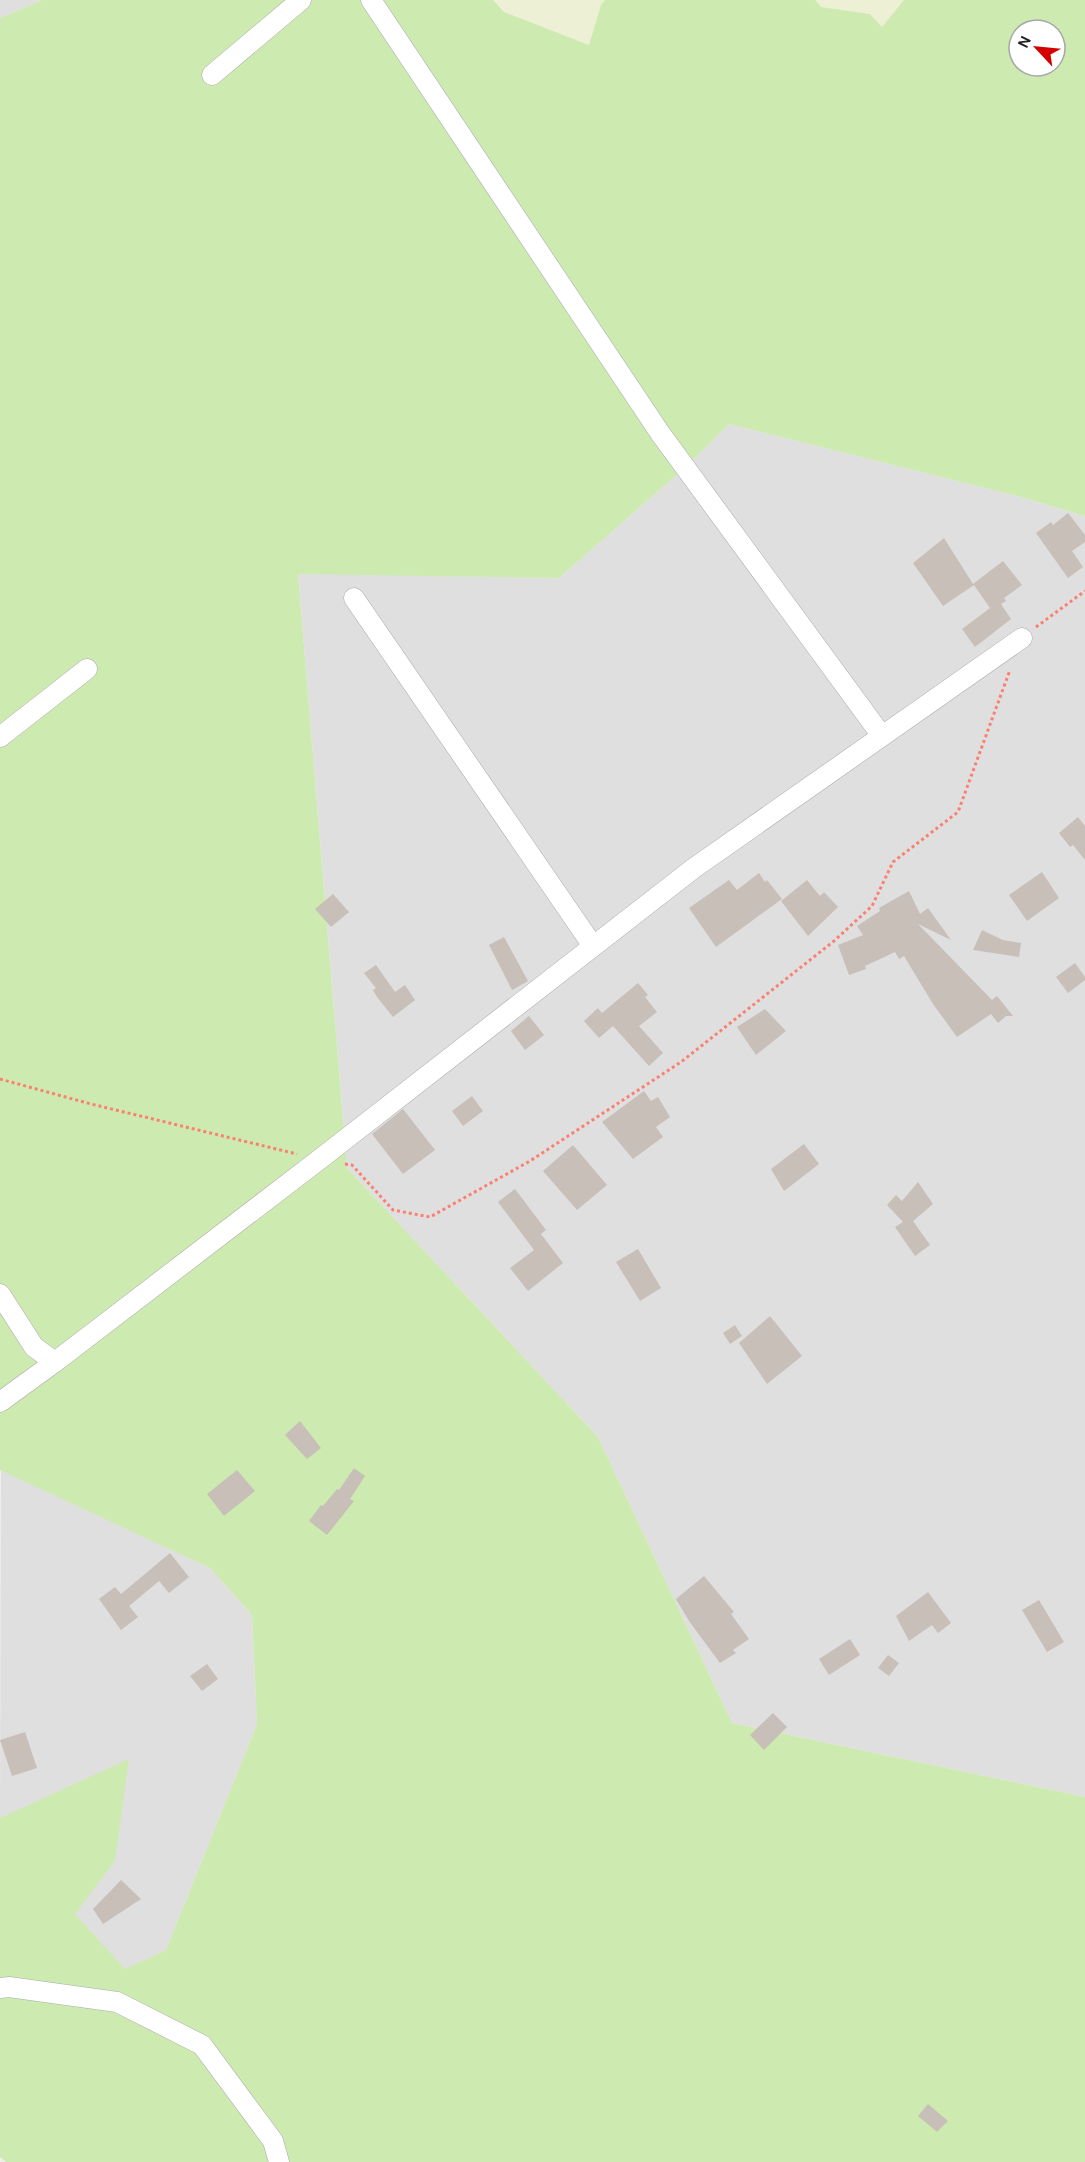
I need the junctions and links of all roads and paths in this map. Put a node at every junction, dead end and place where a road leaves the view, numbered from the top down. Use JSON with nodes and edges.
{"nodes":[{"id":1,"x":301,"y":0,"type":"edge"},
{"id":2,"x":371,"y":0,"type":"edge"},
{"id":3,"x":212,"y":75,"type":"dead end"},
{"id":4,"x":1085,"y":591,"type":"edge"},
{"id":5,"x":354,"y":598,"type":"dead end"},
{"id":6,"x":1022,"y":638,"type":"junction"},
{"id":7,"x":87,"y":669,"type":"dead end"},
{"id":8,"x":882,"y":736,"type":"junction"},
{"id":9,"x":0,"y":737,"type":"edge"},
{"id":10,"x":593,"y":946,"type":"junction"},
{"id":11,"x":0,"y":1080,"type":"edge"},
{"id":12,"x":320,"y":1159,"type":"junction"},
{"id":13,"x":0,"y":1294,"type":"edge"},
{"id":14,"x":55,"y":1362,"type":"junction"},
{"id":15,"x":0,"y":1402,"type":"edge"},
{"id":16,"x":0,"y":1988,"type":"edge"},
{"id":17,"x":279,"y":2162,"type":"edge"}],
"edges":[{"from":1,"to":3,"type":"street"},
{"from":2,"to":8,"type":"street"},
{"from":4,"to":6,"type":"path"},
{"from":5,"to":10,"type":"street"},
{"from":6,"to":8,"type":"street"},
{"from":6,"to":12,"type":"path"},
{"from":7,"to":9,"type":"street"},
{"from":8,"to":10,"type":"street"},
{"from":10,"to":12,"type":"street"},
{"from":11,"to":12,"type":"path"},
{"from":12,"to":14,"type":"street"},
{"from":13,"to":14,"type":"street"},
{"from":14,"to":15,"type":"street"},
{"from":16,"to":17,"type":"street"}]}
